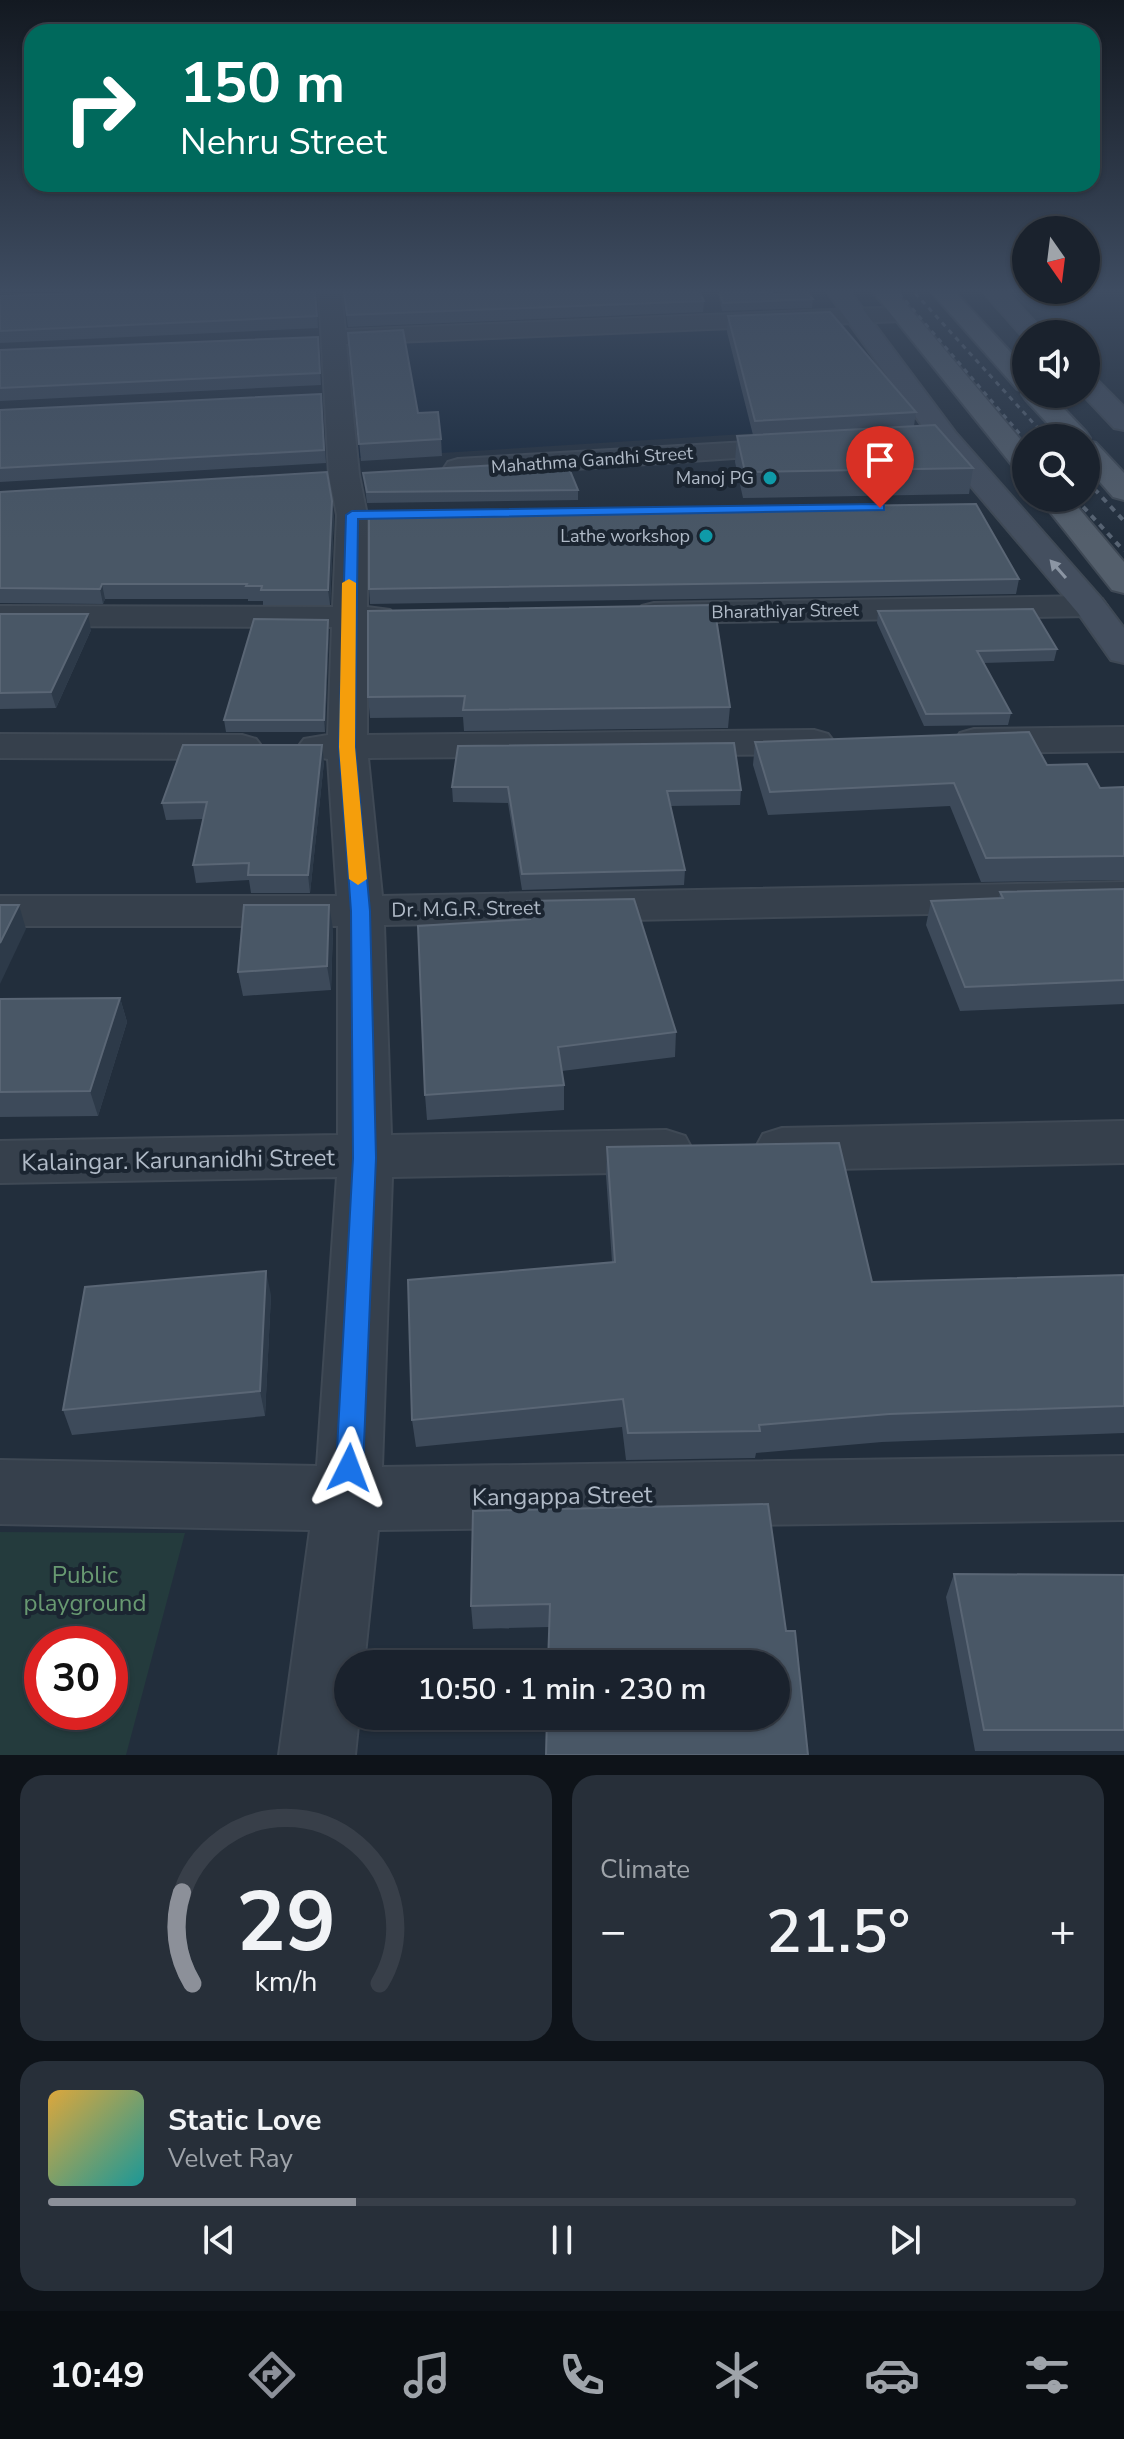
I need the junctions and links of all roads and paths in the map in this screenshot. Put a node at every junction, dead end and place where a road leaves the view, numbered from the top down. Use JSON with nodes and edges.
{"nodes":[{"id":1,"x":333,"y":375,"type":"edge"},
{"id":2,"x":900,"y":375,"type":"edge"},
{"id":3,"x":952,"y":375,"type":"edge"},
{"id":4,"x":338,"y":395,"type":"junction"},
{"id":5,"x":307,"y":397,"type":"edge"},
{"id":6,"x":1100,"y":397,"type":"edge"},
{"id":7,"x":1048,"y":408,"type":"edge"},
{"id":8,"x":1124,"y":422,"type":"edge"},
{"id":9,"x":1063,"y":424,"type":"edge"},
{"id":10,"x":945,"y":438,"type":"junction"},
{"id":11,"x":914,"y":440,"type":"edge"},
{"id":12,"x":819,"y":446,"type":"edge"},
{"id":13,"x":1012,"y":447,"type":"edge"},
{"id":14,"x":1100,"y":464,"type":"edge"},
{"id":15,"x":423,"y":470,"type":"edge"},
{"id":16,"x":1124,"y":491,"type":"edge"},
{"id":17,"x":972,"y":506,"type":"edge"},
{"id":18,"x":1004,"y":506,"type":"junction"},
{"id":19,"x":1066,"y":512,"type":"edge"},
{"id":20,"x":1124,"y":583,"type":"edge"},
{"id":21,"x":1090,"y":606,"type":"junction"},
{"id":22,"x":616,"y":614,"type":"edge"},
{"id":23,"x":0,"y":616,"type":"edge"},
{"id":24,"x":411,"y":617,"type":"edge"},
{"id":25,"x":348,"y":618,"type":"junction"},
{"id":26,"x":1124,"y":652,"type":"edge"},
{"id":27,"x":1124,"y":739,"type":"edge"},
{"id":28,"x":934,"y":741,"type":"edge"},
{"id":29,"x":854,"y":742,"type":"edge"},
{"id":30,"x":0,"y":746,"type":"edge"},
{"id":31,"x":347,"y":747,"type":"junction"},
{"id":32,"x":1124,"y":896,"type":"edge"},
{"id":33,"x":0,"y":911,"type":"edge"},
{"id":34,"x":361,"y":911,"type":"junction"},
{"id":35,"x":1124,"y":1142,"type":"edge"},
{"id":36,"x":365,"y":1158,"type":"junction"},
{"id":37,"x":0,"y":1162,"type":"edge"},
{"id":38,"x":1124,"y":1488,"type":"edge"},
{"id":39,"x":0,"y":1492,"type":"edge"},
{"id":40,"x":348,"y":1499,"type":"junction"},
{"id":41,"x":317,"y":1755,"type":"edge"}],
"edges":[{"from":1,"to":4,"type":"street"},
{"from":2,"to":10,"type":"street"},
{"from":3,"to":13,"type":"main road"},
{"from":4,"to":5,"type":"street"},
{"from":4,"to":25,"type":"street"},
{"from":6,"to":8,"type":"street"},
{"from":7,"to":9,"type":"main road"},
{"from":10,"to":11,"type":"street"},
{"from":10,"to":18,"type":"street"},
{"from":12,"to":15,"type":"street","name":"Mahathma Gandhi Street"},
{"from":14,"to":16,"type":"main road"},
{"from":17,"to":18,"type":"street"},
{"from":21,"to":18,"type":"street","one_way":true},
{"from":19,"to":20,"type":"main road"},
{"from":21,"to":22,"type":"street","name":"Bharathiyar Street"},
{"from":21,"to":26,"type":"street"},
{"from":23,"to":25,"type":"street"},
{"from":24,"to":25,"type":"street"},
{"from":25,"to":31,"type":"street"},
{"from":27,"to":28,"type":"street"},
{"from":29,"to":31,"type":"street"},
{"from":30,"to":31,"type":"street"},
{"from":31,"to":34,"type":"street"},
{"from":32,"to":34,"type":"street","name":"Dr. M.G.R. Street"},
{"from":33,"to":34,"type":"street","name":"Dr. M.G.R. Street"},
{"from":34,"to":36,"type":"street"},
{"from":35,"to":36,"type":"street","name":"Kalaingar. Karunanidhi Street"},
{"from":36,"to":37,"type":"street","name":"Kalaingar. Karunanidhi Street"},
{"from":36,"to":40,"type":"street"},
{"from":38,"to":40,"type":"street","name":"Kangappa Street"},
{"from":39,"to":40,"type":"street","name":"Kangappa Street"},
{"from":40,"to":41,"type":"street"}]}
